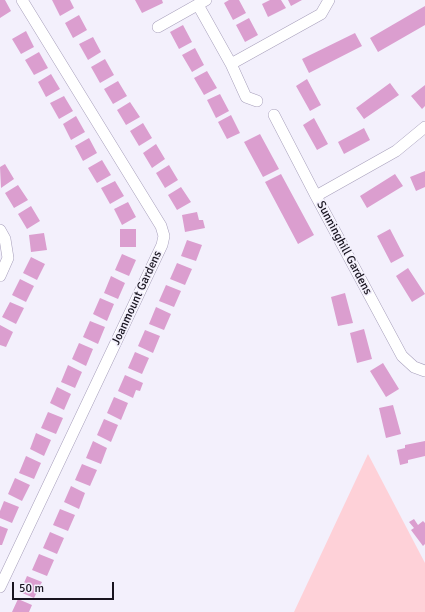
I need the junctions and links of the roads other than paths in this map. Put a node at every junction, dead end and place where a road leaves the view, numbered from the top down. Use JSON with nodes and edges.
{"nodes":[{"id":1,"x":22,"y":0,"type":"edge"},
{"id":2,"x":328,"y":0,"type":"edge"},
{"id":3,"x":202,"y":2,"type":"edge"},
{"id":4,"x":158,"y":27,"type":"dead end"},
{"id":5,"x":231,"y":64,"type":"junction"},
{"id":6,"x":257,"y":101,"type":"dead end"},
{"id":7,"x":274,"y":115,"type":"dead end"},
{"id":8,"x":425,"y":127,"type":"edge"},
{"id":9,"x":316,"y":196,"type":"junction"},
{"id":10,"x":0,"y":230,"type":"edge"},
{"id":11,"x":0,"y":276,"type":"edge"},
{"id":12,"x":425,"y":371,"type":"edge"},
{"id":13,"x":0,"y":587,"type":"edge"}],
"edges":[{"from":1,"to":13,"type":"street","name":"Joanmount Gardens"},
{"from":2,"to":5,"type":"street"},
{"from":3,"to":4,"type":"street"},
{"from":3,"to":5,"type":"street"},
{"from":5,"to":6,"type":"street"},
{"from":7,"to":9,"type":"street","name":"Sunninghill Gardens"},
{"from":8,"to":9,"type":"street"},
{"from":9,"to":12,"type":"street","name":"Sunninghill Gardens"},
{"from":10,"to":11,"type":"street"}]}
